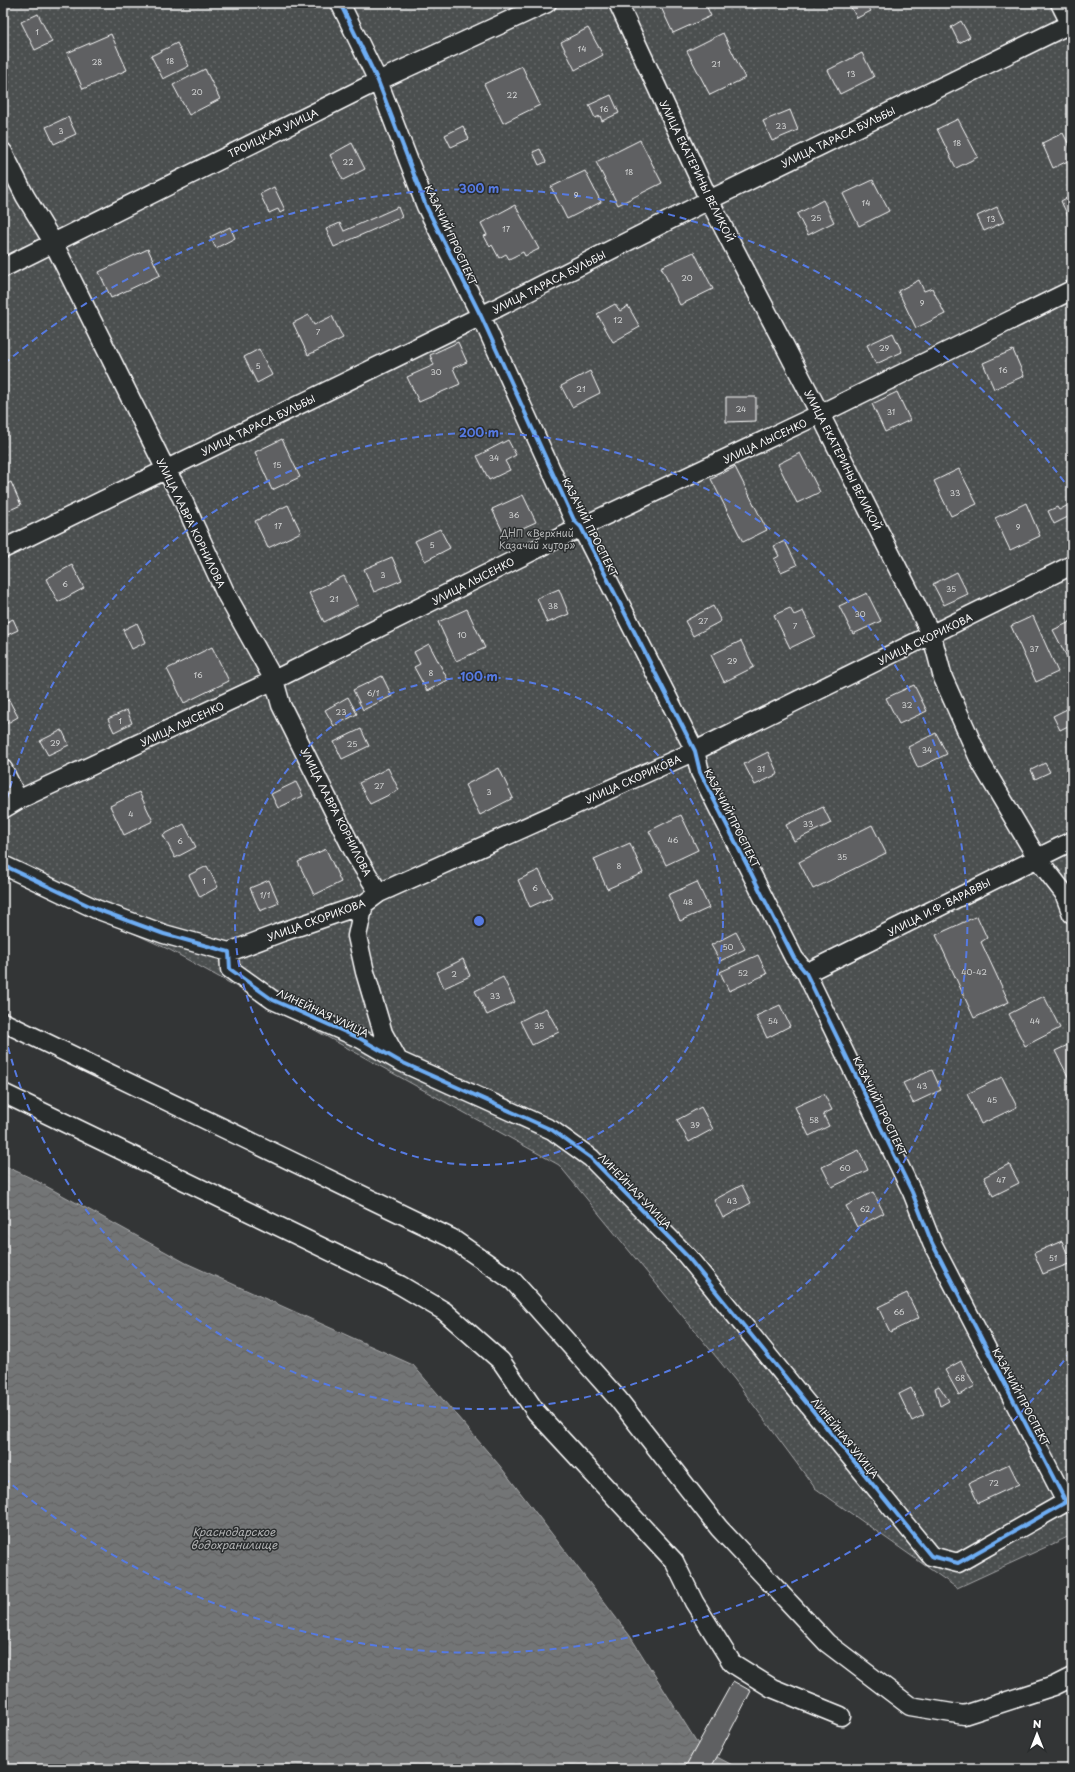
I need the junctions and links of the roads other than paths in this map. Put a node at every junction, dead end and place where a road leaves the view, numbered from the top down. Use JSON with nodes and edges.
{"nodes":[{"id":1,"x":340,"y":3,"type":"edge"},
{"id":2,"x":546,"y":3,"type":"edge"},
{"id":3,"x":618,"y":3,"type":"edge"},
{"id":4,"x":1060,"y":3,"type":"edge"},
{"id":5,"x":1072,"y":24,"type":"edge"},
{"id":6,"x":378,"y":80,"type":"junction"},
{"id":7,"x":3,"y":152,"type":"edge"},
{"id":8,"x":709,"y":200,"type":"junction"},
{"id":9,"x":53,"y":242,"type":"junction"},
{"id":10,"x":3,"y":268,"type":"edge"},
{"id":11,"x":1072,"y":290,"type":"edge"},
{"id":12,"x":481,"y":316,"type":"junction"},
{"id":13,"x":820,"y":414,"type":"junction"},
{"id":14,"x":166,"y":470,"type":"junction"},
{"id":15,"x":581,"y":527,"type":"junction"},
{"id":16,"x":3,"y":549,"type":"edge"},
{"id":17,"x":1072,"y":565,"type":"edge"},
{"id":18,"x":932,"y":636,"type":"junction"},
{"id":19,"x":274,"y":680,"type":"junction"},
{"id":20,"x":695,"y":751,"type":"junction"},
{"id":21,"x":3,"y":769,"type":"edge"},
{"id":22,"x":10,"y":805,"type":"edge"},
{"id":23,"x":1072,"y":841,"type":"edge"},
{"id":24,"x":1037,"y":858,"type":"junction"},
{"id":25,"x":3,"y":865,"type":"edge"},
{"id":26,"x":379,"y":893,"type":"junction"},
{"id":27,"x":364,"y":904,"type":"junction"},
{"id":28,"x":1072,"y":914,"type":"edge"},
{"id":29,"x":229,"y":952,"type":"junction"},
{"id":30,"x":806,"y":973,"type":"junction"},
{"id":31,"x":3,"y":1022,"type":"edge"},
{"id":32,"x":399,"y":1062,"type":"junction"},
{"id":33,"x":3,"y":1093,"type":"edge"},
{"id":34,"x":1069,"y":1501,"type":"edge"},
{"id":35,"x":1072,"y":1677,"type":"edge"},
{"id":36,"x":841,"y":1716,"type":"dead end"}],
"edges":[{"from":1,"to":6,"type":"street","name":"КАЗАЧИЙ ПРОСПЕКТ"},
{"from":2,"to":6,"type":"street","name":"ТРОИЦКАЯ УЛИЦА"},
{"from":3,"to":8,"type":"street","name":"УЛИЦА ЕКАТЕРИНЫ ВЕЛИКОЙ"},
{"from":4,"to":5,"type":"street"},
{"from":5,"to":8,"type":"street","name":"УЛИЦА ТАРАСА БУЛЬБЫ"},
{"from":6,"to":9,"type":"street","name":"ТРОИЦКАЯ УЛИЦА"},
{"from":6,"to":12,"type":"street","name":"КАЗАЧИЙ ПРОСПЕКТ"},
{"from":7,"to":9,"type":"street","name":"УЛИЦА ЛАВРА КОРНИЛОВА"},
{"from":8,"to":12,"type":"street","name":"УЛИЦА ТАРАСА БУЛЬБЫ"},
{"from":8,"to":13,"type":"street","name":"УЛИЦА ЕКАТЕРИНЫ ВЕЛИКОЙ"},
{"from":9,"to":10,"type":"street","name":"ТРОИЦКАЯ УЛИЦА"},
{"from":9,"to":14,"type":"street","name":"УЛИЦА ЛАВРА КОРНИЛОВА"},
{"from":11,"to":13,"type":"street","name":"УЛИЦА ЛЫСЕНКО"},
{"from":12,"to":14,"type":"street","name":"УЛИЦА ТАРАСА БУЛЬБЫ"},
{"from":12,"to":15,"type":"street","name":"КАЗАЧИЙ ПРОСПЕКТ"},
{"from":13,"to":15,"type":"street","name":"УЛИЦА ЛЫСЕНКО"},
{"from":13,"to":18,"type":"street","name":"УЛИЦА ЕКАТЕРИНЫ ВЕЛИКОЙ"},
{"from":14,"to":16,"type":"street","name":"УЛИЦА ТАРАСА БУЛЬБЫ"},
{"from":14,"to":19,"type":"street","name":"УЛИЦА ЛАВРА КОРНИЛОВА"},
{"from":15,"to":19,"type":"street","name":"УЛИЦА ЛЫСЕНКО"},
{"from":15,"to":20,"type":"street","name":"КАЗАЧИЙ ПРОСПЕКТ"},
{"from":17,"to":18,"type":"street","name":"УЛИЦА СКОРИКОВА"},
{"from":18,"to":20,"type":"street","name":"УЛИЦА СКОРИКОВА"},
{"from":18,"to":24,"type":"street","name":"УЛИЦА ЕКАТЕРИНЫ ВЕЛИКОЙ"},
{"from":19,"to":22,"type":"street","name":"УЛИЦА ЛЫСЕНКО"},
{"from":19,"to":26,"type":"street","name":"УЛИЦА ЛАВРА КОРНИЛОВА"},
{"from":20,"to":26,"type":"street","name":"УЛИЦА СКОРИКОВА"},
{"from":20,"to":30,"type":"street","name":"КАЗАЧИЙ ПРОСПЕКТ"},
{"from":21,"to":22,"type":"street"},
{"from":23,"to":24,"type":"street","name":"УЛИЦА И.Ф. ВАРАВВЫ"},
{"from":24,"to":28,"type":"street","name":"УЛИЦА ЕКАТЕРИНЫ ВЕЛИКОЙ"},
{"from":24,"to":30,"type":"street","name":"УЛИЦА И.Ф. ВАРАВВЫ"},
{"from":25,"to":29,"type":"street"},
{"from":26,"to":27,"type":"street","name":"УЛИЦА СКОРИКОВА"},
{"from":27,"to":29,"type":"street","name":"УЛИЦА СКОРИКОВА"},
{"from":27,"to":32,"type":"street"},
{"from":29,"to":32,"type":"street","name":"ЛИНЕЙНАЯ УЛИЦА"},
{"from":30,"to":34,"type":"street","name":"КАЗАЧИЙ ПРОСПЕКТ"},
{"from":31,"to":35,"type":"street"},
{"from":32,"to":34,"type":"street","name":"ЛИНЕЙНАЯ УЛИЦА"},
{"from":33,"to":36,"type":"street"}]}
